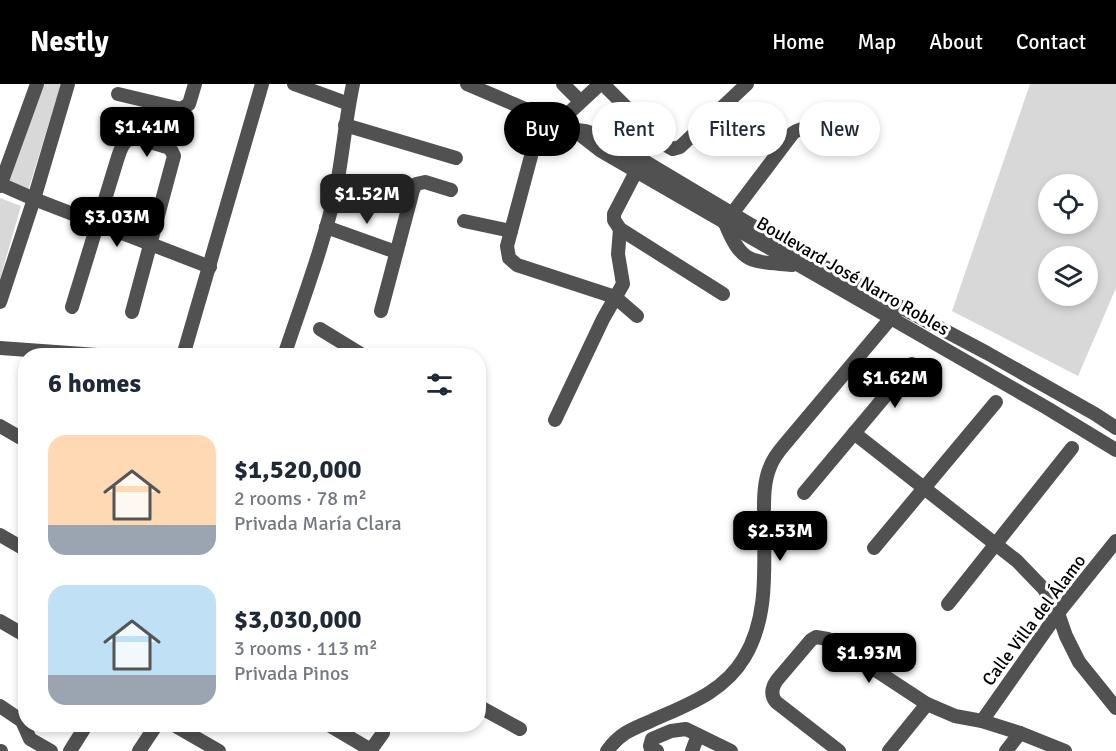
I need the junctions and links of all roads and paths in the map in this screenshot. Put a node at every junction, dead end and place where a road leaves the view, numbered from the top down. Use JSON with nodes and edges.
{"nodes":[{"id":1,"x":37,"y":84,"type":"edge"},
{"id":2,"x":68,"y":84,"type":"edge"},
{"id":3,"x":195,"y":84,"type":"edge"},
{"id":4,"x":262,"y":84,"type":"edge"},
{"id":5,"x":294,"y":84,"type":"edge"},
{"id":6,"x":353,"y":84,"type":"edge"},
{"id":7,"x":467,"y":84,"type":"edge"},
{"id":8,"x":563,"y":84,"type":"edge"},
{"id":9,"x":601,"y":84,"type":"edge"},
{"id":10,"x":747,"y":84,"type":"edge"},
{"id":11,"x":118,"y":94,"type":"dead end"},
{"id":12,"x":580,"y":101,"type":"joint"},
{"id":13,"x":511,"y":102,"type":"edge"},
{"id":14,"x":349,"y":104,"type":"junction"},
{"id":15,"x":345,"y":125,"type":"junction"},
{"id":16,"x":799,"y":129,"type":"edge"},
{"id":17,"x":580,"y":131,"type":"edge"},
{"id":18,"x":531,"y":156,"type":"edge"},
{"id":19,"x":456,"y":158,"type":"dead end"},
{"id":20,"x":639,"y":166,"type":"junction"},
{"id":21,"x":0,"y":185,"type":"edge"},
{"id":22,"x":452,"y":190,"type":"dead end"},
{"id":23,"x":34,"y":199,"type":"junction"},
{"id":24,"x":728,"y":218,"type":"junction"},
{"id":25,"x":464,"y":221,"type":"dead end"},
{"id":26,"x":96,"y":224,"type":"junction"},
{"id":27,"x":617,"y":225,"type":"junction"},
{"id":28,"x":327,"y":226,"type":"junction"},
{"id":29,"x":511,"y":231,"type":"junction"},
{"id":30,"x":150,"y":243,"type":"junction"},
{"id":31,"x":396,"y":252,"type":"junction"},
{"id":32,"x":210,"y":267,"type":"junction"},
{"id":33,"x":723,"y":294,"type":"dead end"},
{"id":34,"x":615,"y":297,"type":"junction"},
{"id":35,"x":0,"y":302,"type":"edge"},
{"id":36,"x":902,"y":306,"type":"junction"},
{"id":37,"x":72,"y":308,"type":"dead end"},
{"id":38,"x":381,"y":311,"type":"dead end"},
{"id":39,"x":132,"y":312,"type":"dead end"},
{"id":40,"x":637,"y":316,"type":"dead end"},
{"id":41,"x":890,"y":318,"type":"junction"},
{"id":42,"x":320,"y":329,"type":"dead end"},
{"id":43,"x":0,"y":348,"type":"edge"},
{"id":44,"x":185,"y":348,"type":"edge"},
{"id":45,"x":287,"y":348,"type":"edge"},
{"id":46,"x":340,"y":348,"type":"edge"},
{"id":47,"x":18,"y":350,"type":"edge"},
{"id":48,"x":912,"y":364,"type":"dead end"},
{"id":49,"x":996,"y":402,"type":"dead end"},
{"id":50,"x":555,"y":420,"type":"dead end"},
{"id":51,"x":0,"y":426,"type":"edge"},
{"id":52,"x":1116,"y":428,"type":"edge"},
{"id":53,"x":854,"y":433,"type":"junction"},
{"id":54,"x":18,"y":436,"type":"edge"},
{"id":55,"x":1072,"y":448,"type":"dead end"},
{"id":56,"x":1116,"y":450,"type":"edge"},
{"id":57,"x":924,"y":488,"type":"junction"},
{"id":58,"x":804,"y":493,"type":"dead end"},
{"id":59,"x":0,"y":535,"type":"edge"},
{"id":60,"x":1116,"y":542,"type":"edge"},
{"id":61,"x":995,"y":544,"type":"junction"},
{"id":62,"x":18,"y":545,"type":"edge"},
{"id":63,"x":874,"y":548,"type":"dead end"},
{"id":64,"x":948,"y":604,"type":"dead end"},
{"id":65,"x":1058,"y":613,"type":"junction"},
{"id":66,"x":0,"y":621,"type":"edge"},
{"id":67,"x":18,"y":631,"type":"edge"},
{"id":68,"x":1113,"y":698,"type":"edge"},
{"id":69,"x":927,"y":704,"type":"junction"},
{"id":70,"x":0,"y":706,"type":"edge"},
{"id":71,"x":486,"y":710,"type":"edge"},
{"id":72,"x":18,"y":718,"type":"edge"},
{"id":73,"x":982,"y":722,"type":"junction"},
{"id":74,"x":520,"y":729,"type":"dead end"},
{"id":75,"x":82,"y":732,"type":"edge"},
{"id":76,"x":152,"y":732,"type":"edge"},
{"id":77,"x":186,"y":732,"type":"edge"},
{"id":78,"x":340,"y":732,"type":"edge"},
{"id":79,"x":382,"y":733,"type":"dead end"},
{"id":80,"x":1020,"y":733,"type":"junction"},
{"id":81,"x":698,"y":735,"type":"junction"},
{"id":82,"x":26,"y":745,"type":"edge"},
{"id":83,"x":51,"y":751,"type":"edge"},
{"id":84,"x":70,"y":751,"type":"edge"},
{"id":85,"x":139,"y":751,"type":"edge"},
{"id":86,"x":219,"y":751,"type":"edge"},
{"id":87,"x":370,"y":751,"type":"edge"},
{"id":88,"x":607,"y":751,"type":"edge"},
{"id":89,"x":657,"y":751,"type":"edge"},
{"id":90,"x":692,"y":751,"type":"edge"},
{"id":91,"x":731,"y":751,"type":"edge"},
{"id":92,"x":839,"y":751,"type":"edge"},
{"id":93,"x":889,"y":751,"type":"edge"},
{"id":94,"x":1006,"y":751,"type":"edge"},
{"id":95,"x":1065,"y":751,"type":"edge"}],
"edges":[{"from":1,"to":21,"type":"street"},
{"from":2,"to":23,"type":"street"},
{"from":3,"to":11,"type":"street"},
{"from":4,"to":32,"type":"street"},
{"from":5,"to":14,"type":"street"},
{"from":6,"to":14,"type":"street"},
{"from":7,"to":13,"type":"street","name":"Boulevard José Narro Robles"},
{"from":8,"to":12,"type":"street"},
{"from":9,"to":10,"type":"street"},
{"from":9,"to":12,"type":"street"},
{"from":14,"to":15,"type":"street"},
{"from":15,"to":19,"type":"street"},
{"from":15,"to":28,"type":"street"},
{"from":16,"to":24,"type":"street"},
{"from":17,"to":20,"type":"street","name":"Boulevard José Narro Robles"},
{"from":18,"to":29,"type":"street"},
{"from":20,"to":24,"type":"street","name":"Boulevard José Narro Robles"},
{"from":20,"to":27,"type":"street"},
{"from":21,"to":23,"type":"street"},
{"from":22,"to":31,"type":"street"},
{"from":23,"to":26,"type":"street"},
{"from":23,"to":35,"type":"street"},
{"from":24,"to":36,"type":"street","name":"Boulevard José Narro Robles"},
{"from":24,"to":41,"type":"street","name":"Boulevard José Narro Robles"},
{"from":25,"to":29,"type":"street"},
{"from":26,"to":30,"type":"street"},
{"from":26,"to":30,"type":"street"},
{"from":26,"to":37,"type":"street"},
{"from":27,"to":33,"type":"street"},
{"from":27,"to":34,"type":"street"},
{"from":28,"to":31,"type":"street"},
{"from":28,"to":45,"type":"street"},
{"from":29,"to":34,"type":"street"},
{"from":30,"to":32,"type":"street"},
{"from":30,"to":39,"type":"street"},
{"from":31,"to":38,"type":"street"},
{"from":32,"to":44,"type":"street"},
{"from":34,"to":40,"type":"street"},
{"from":34,"to":50,"type":"street"},
{"from":36,"to":41,"type":"street"},
{"from":36,"to":52,"type":"street","name":"Boulevard José Narro Robles"},
{"from":41,"to":56,"type":"street","name":"Boulevard José Narro Robles"},
{"from":41,"to":88,"type":"street"},
{"from":42,"to":46,"type":"street"},
{"from":43,"to":47,"type":"street"},
{"from":48,"to":53,"type":"street"},
{"from":49,"to":57,"type":"street"},
{"from":51,"to":54,"type":"street"},
{"from":53,"to":57,"type":"street"},
{"from":53,"to":58,"type":"street"},
{"from":55,"to":61,"type":"street"},
{"from":57,"to":61,"type":"street"},
{"from":57,"to":63,"type":"street"},
{"from":59,"to":62,"type":"street"},
{"from":60,"to":65,"type":"street","name":"Calle Villa del Álamo"},
{"from":61,"to":64,"type":"street"},
{"from":61,"to":65,"type":"street"},
{"from":65,"to":68,"type":"street"},
{"from":65,"to":73,"type":"street","name":"Calle Villa del Álamo"},
{"from":66,"to":67,"type":"street"},
{"from":69,"to":73,"type":"street"},
{"from":69,"to":92,"type":"street"},
{"from":69,"to":93,"type":"street"},
{"from":70,"to":72,"type":"street"},
{"from":71,"to":74,"type":"street"},
{"from":73,"to":80,"type":"street"},
{"from":75,"to":84,"type":"street"},
{"from":76,"to":85,"type":"street"},
{"from":77,"to":86,"type":"street"},
{"from":78,"to":87,"type":"street"},
{"from":79,"to":87,"type":"street"},
{"from":80,"to":94,"type":"street"},
{"from":80,"to":95,"type":"street"},
{"from":81,"to":89,"type":"street"},
{"from":81,"to":90,"type":"street"},
{"from":81,"to":91,"type":"street"},
{"from":82,"to":83,"type":"street"}]}
